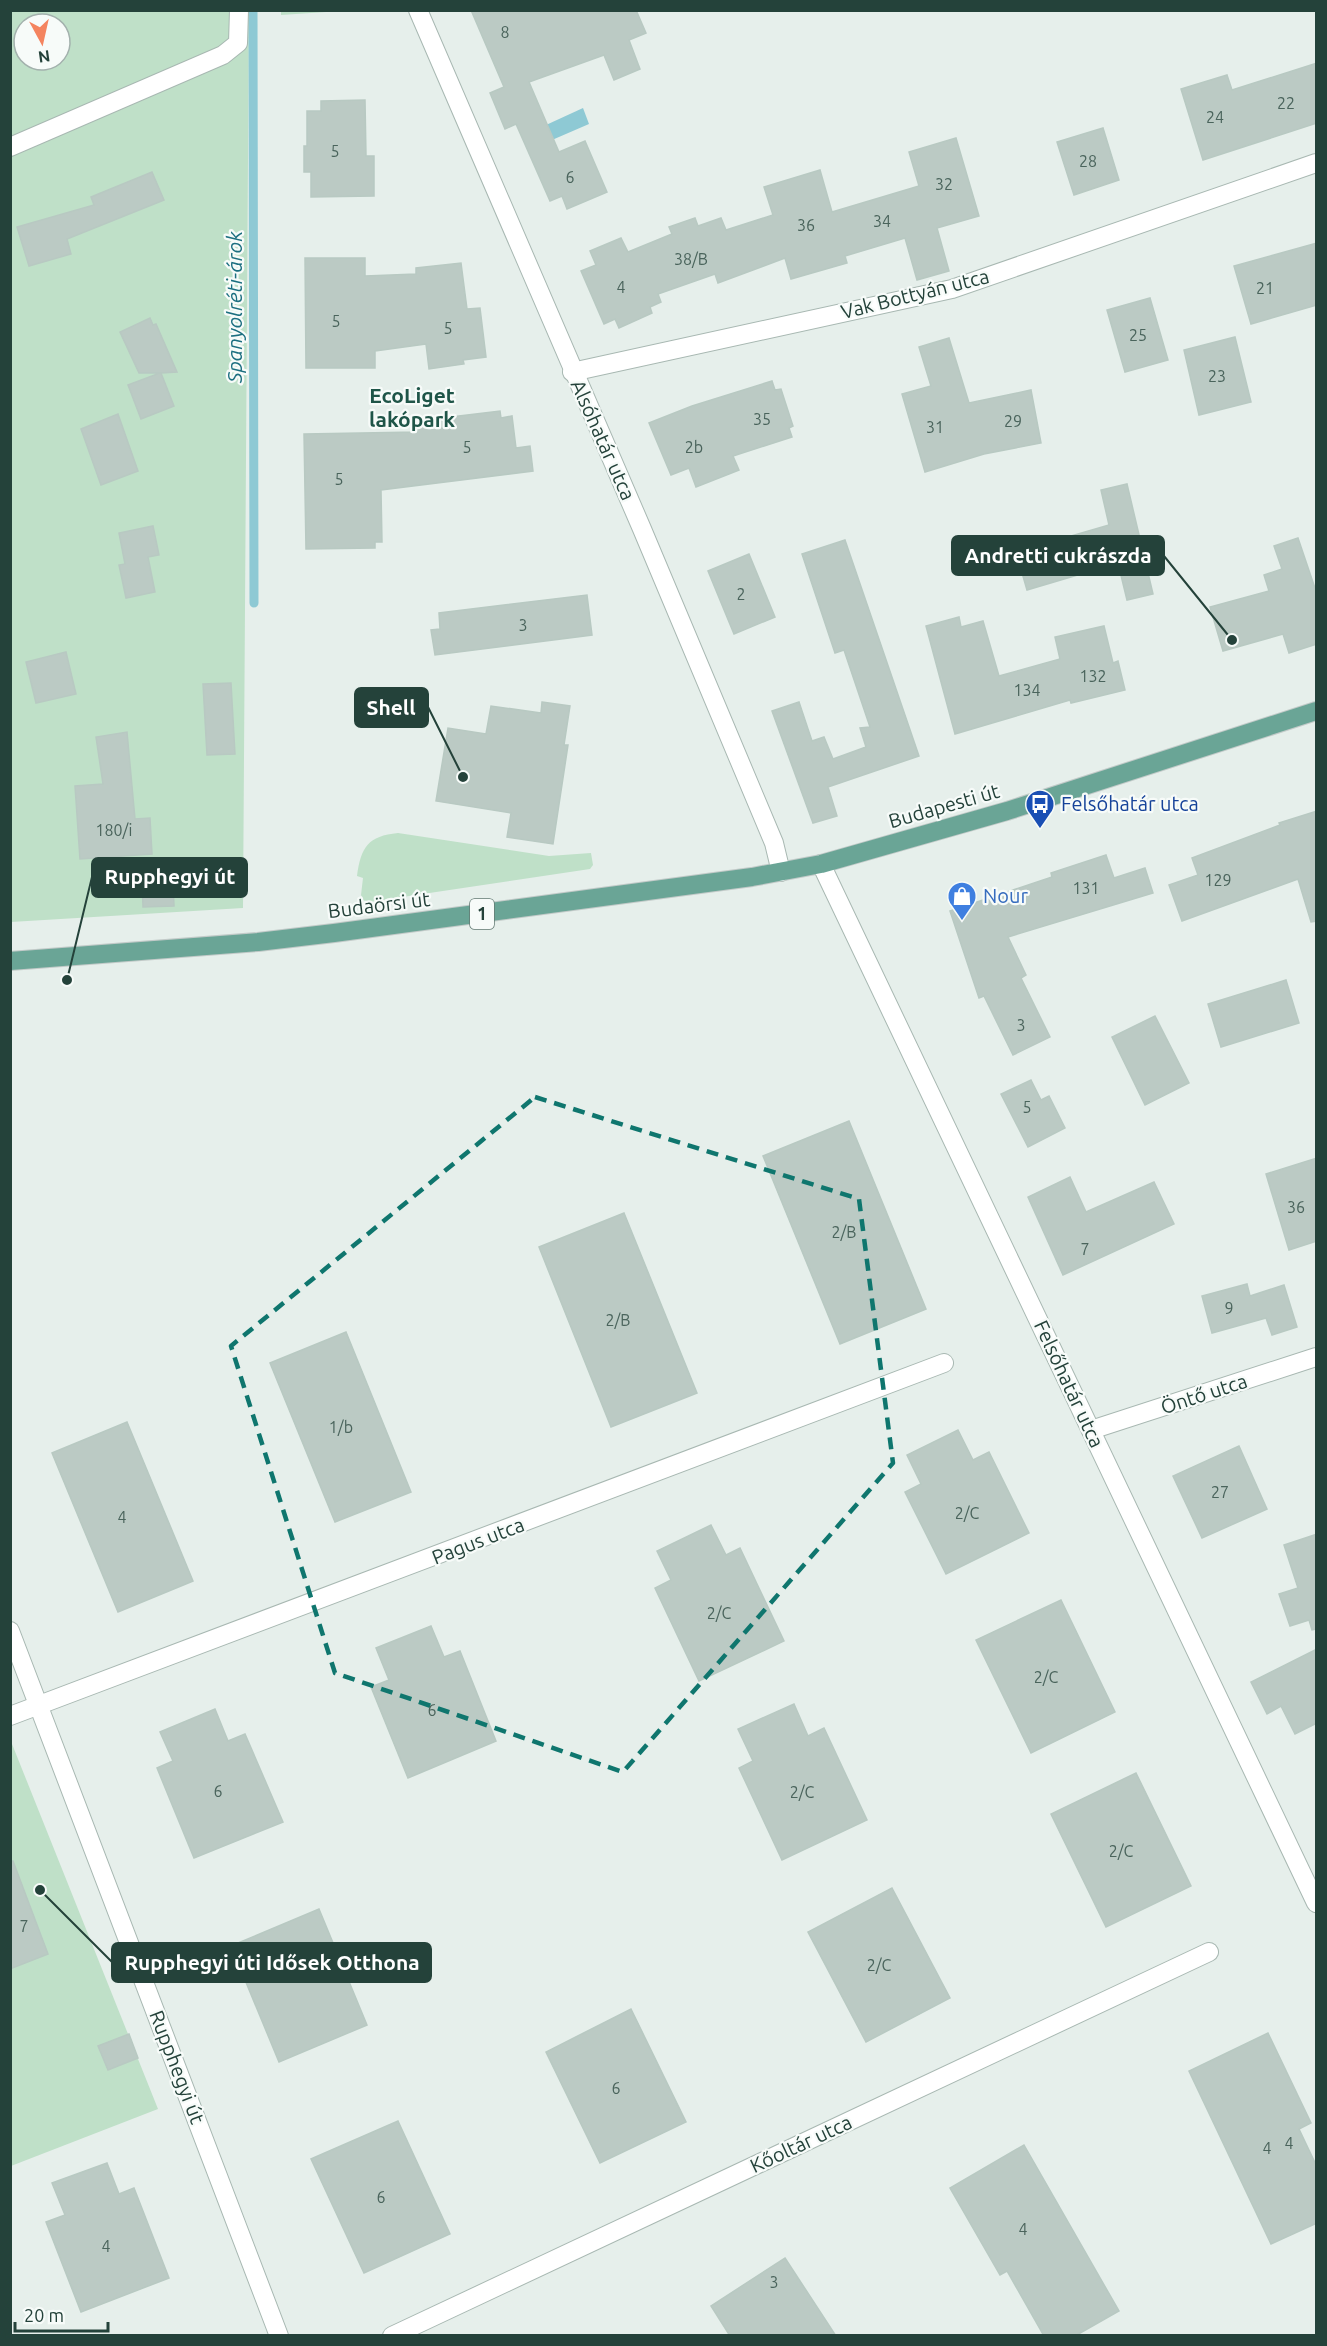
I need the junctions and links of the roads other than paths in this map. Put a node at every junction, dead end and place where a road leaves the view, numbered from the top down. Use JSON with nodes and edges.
{"nodes":[{"id":1,"x":239,"y":10,"type":"edge"},
{"id":2,"x":418,"y":10,"type":"edge"},
{"id":3,"x":10,"y":147,"type":"edge"},
{"id":4,"x":1317,"y":164,"type":"edge"},
{"id":5,"x":572,"y":372,"type":"junction"},
{"id":6,"x":1317,"y":711,"type":"edge"},
{"id":7,"x":821,"y":864,"type":"junction"},
{"id":8,"x":781,"y":872,"type":"junction"},
{"id":9,"x":752,"y":877,"type":"joint"},
{"id":10,"x":10,"y":962,"type":"edge"},
{"id":11,"x":1317,"y":1357,"type":"edge"},
{"id":12,"x":944,"y":1363,"type":"dead end"},
{"id":13,"x":1091,"y":1430,"type":"junction"},
{"id":14,"x":10,"y":1631,"type":"edge"},
{"id":15,"x":39,"y":1706,"type":"junction"},
{"id":16,"x":10,"y":1716,"type":"edge"},
{"id":17,"x":1317,"y":1903,"type":"edge"},
{"id":18,"x":1209,"y":1952,"type":"dead end"},
{"id":19,"x":279,"y":2336,"type":"edge"},
{"id":20,"x":392,"y":2336,"type":"edge"}],
"edges":[{"from":1,"to":3,"type":"street"},
{"from":2,"to":5,"type":"street","name":"Alsóhatár utca"},
{"from":4,"to":5,"type":"street","name":"Vak Bottyán utca"},
{"from":5,"to":8,"type":"street","name":"Alsóhatár utca"},
{"from":6,"to":7,"type":"main road","name":"Budapesti út","number":"1"},
{"from":7,"to":8,"type":"main road","name":"Budapesti út","number":"1"},
{"from":7,"to":13,"type":"street","name":"Felsőhatár utca"},
{"from":8,"to":9,"type":"main road","name":"Budapesti út","number":"1"},
{"from":9,"to":10,"type":"main road","name":"Budaörsi út","number":"1"},
{"from":11,"to":13,"type":"street","name":"Öntő utca"},
{"from":12,"to":15,"type":"street","name":"Pagus utca"},
{"from":13,"to":17,"type":"street","name":"Felsőhatár utca"},
{"from":14,"to":15,"type":"street","name":"Rupphegyi út"},
{"from":15,"to":16,"type":"street","name":"Pagus utca"},
{"from":15,"to":19,"type":"street","name":"Rupphegyi út"},
{"from":18,"to":20,"type":"street","name":"Kőoltár utca"}]}
